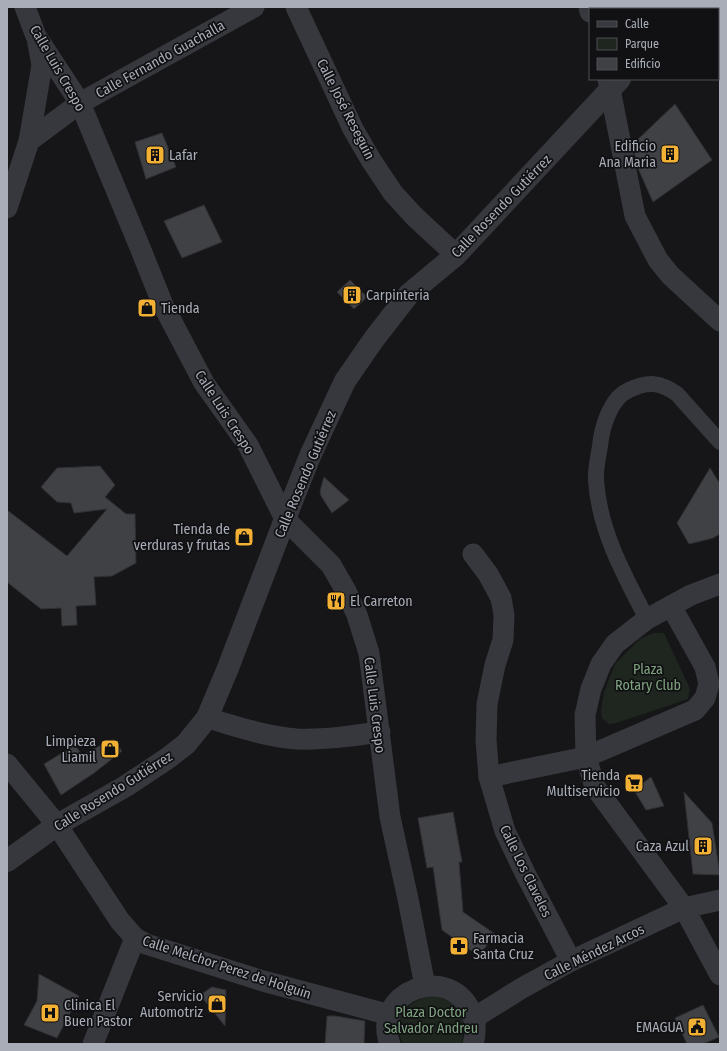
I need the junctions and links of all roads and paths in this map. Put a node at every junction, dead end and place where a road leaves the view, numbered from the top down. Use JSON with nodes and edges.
{"nodes":[{"id":1,"x":25,"y":7,"type":"edge"},
{"id":2,"x":254,"y":7,"type":"edge"},
{"id":3,"x":296,"y":7,"type":"edge"},
{"id":4,"x":36,"y":36,"type":"junction"},
{"id":5,"x":613,"y":83,"type":"edge"},
{"id":6,"x":80,"y":103,"type":"junction"},
{"id":7,"x":29,"y":141,"type":"junction"},
{"id":8,"x":7,"y":208,"type":"edge"},
{"id":9,"x":456,"y":255,"type":"junction"},
{"id":10,"x":720,"y":321,"type":"edge"},
{"id":11,"x":720,"y":442,"type":"edge"},
{"id":12,"x":284,"y":519,"type":"junction"},
{"id":13,"x":473,"y":554,"type":"dead end"},
{"id":14,"x":720,"y":584,"type":"edge"},
{"id":15,"x":671,"y":606,"type":"junction"},
{"id":16,"x":647,"y":619,"type":"junction"},
{"id":17,"x":207,"y":718,"type":"junction"},
{"id":18,"x":380,"y":732,"type":"junction"},
{"id":19,"x":586,"y":757,"type":"junction"},
{"id":20,"x":7,"y":764,"type":"edge"},
{"id":21,"x":489,"y":777,"type":"junction"},
{"id":22,"x":57,"y":825,"type":"junction"},
{"id":23,"x":7,"y":861,"type":"edge"},
{"id":24,"x":720,"y":900,"type":"edge"},
{"id":25,"x":684,"y":908,"type":"junction"},
{"id":26,"x":135,"y":938,"type":"junction"},
{"id":27,"x":571,"y":961,"type":"junction"},
{"id":28,"x":720,"y":975,"type":"edge"},
{"id":29,"x":424,"y":986,"type":"junction"},
{"id":30,"x":390,"y":1015,"type":"junction"},
{"id":31,"x":474,"y":1018,"type":"junction"},
{"id":32,"x":93,"y":1044,"type":"edge"},
{"id":33,"x":390,"y":1044,"type":"edge"},
{"id":34,"x":472,"y":1044,"type":"edge"}],
"edges":[{"from":1,"to":4,"type":"street","name":"Calle Luis Crespo"},
{"from":2,"to":6,"type":"street","name":"Calle Fernando Guachalla"},
{"from":3,"to":9,"type":"street","name":"Calle José Reseguín"},
{"from":4,"to":6,"type":"street","name":"Calle Luis Crespo"},
{"from":4,"to":7,"type":"street"},
{"from":5,"to":9,"type":"street","name":"Calle Rosendo Gutiérrez"},
{"from":5,"to":10,"type":"street"},
{"from":6,"to":7,"type":"street","name":"Calle Fernando Guachalla"},
{"from":6,"to":12,"type":"street","name":"Calle Luis Crespo"},
{"from":7,"to":8,"type":"street"},
{"from":9,"to":12,"type":"street","name":"Calle Rosendo Gutiérrez"},
{"from":11,"to":16,"type":"street"},
{"from":12,"to":17,"type":"street","name":"Calle Rosendo Gutiérrez"},
{"from":12,"to":18,"type":"street","name":"Calle Luis Crespo"},
{"from":13,"to":21,"type":"street","name":"Calle Los Claveles"},
{"from":14,"to":15,"type":"street"},
{"from":15,"to":16,"type":"street"},
{"from":15,"to":19,"type":"street"},
{"from":16,"to":19,"type":"street"},
{"from":17,"to":18,"type":"street"},
{"from":17,"to":22,"type":"street","name":"Calle Rosendo Gutiérrez"},
{"from":18,"to":29,"type":"street","name":"Calle Luis Crespo"},
{"from":19,"to":21,"type":"street"},
{"from":19,"to":25,"type":"street"},
{"from":20,"to":22,"type":"street","name":"Calle Melchor Perez de Holguin"},
{"from":21,"to":27,"type":"street","name":"Calle Los Claveles"},
{"from":22,"to":23,"type":"street","name":"Calle Rosendo Gutiérrez"},
{"from":22,"to":26,"type":"street","name":"Calle Melchor Perez de Holguin"},
{"from":24,"to":25,"type":"street","name":"Calle Méndez Arcos"},
{"from":25,"to":27,"type":"street","name":"Calle Méndez Arcos"},
{"from":25,"to":28,"type":"street"},
{"from":26,"to":30,"type":"street","name":"Calle Melchor Perez de Holguin"},
{"from":26,"to":32,"type":"street"},
{"from":27,"to":31,"type":"street","name":"Calle Méndez Arcos"},
{"from":29,"to":30,"type":"street"},
{"from":29,"to":31,"type":"street"},
{"from":30,"to":33,"type":"street"},
{"from":31,"to":34,"type":"street"}]}
